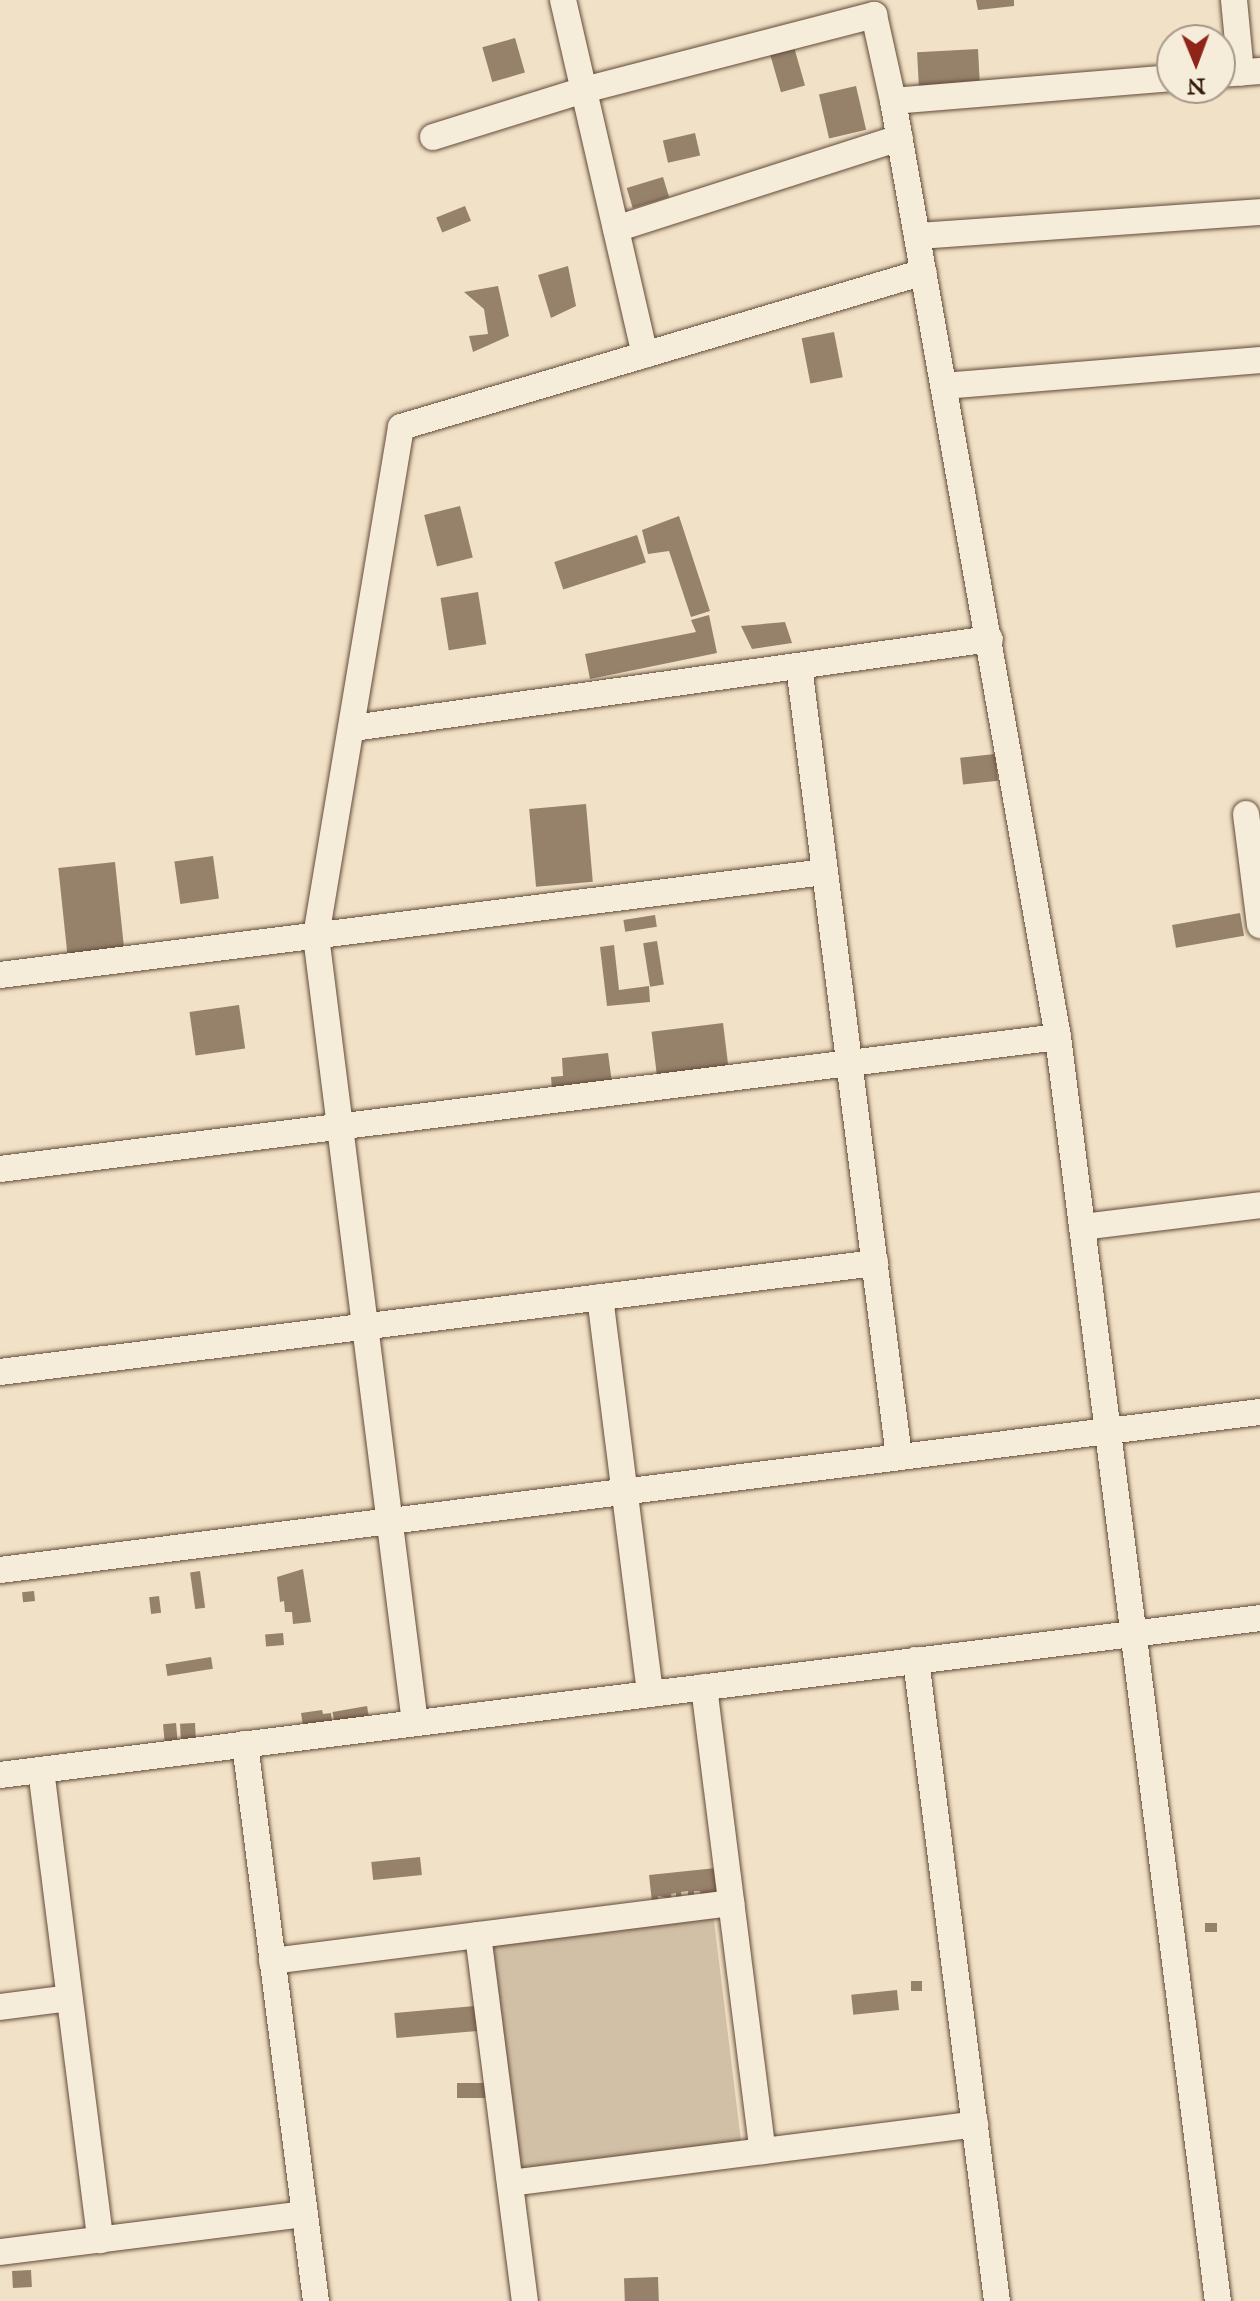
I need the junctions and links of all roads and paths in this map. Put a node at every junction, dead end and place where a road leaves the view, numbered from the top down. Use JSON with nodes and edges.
{"nodes":[{"id":1,"x":563,"y":0,"type":"edge"},
{"id":2,"x":1234,"y":0,"type":"edge"},
{"id":3,"x":1240,"y":73,"type":"edge"},
{"id":4,"x":1156,"y":79,"type":"edge"},
{"id":5,"x":584,"y":90,"type":"junction"},
{"id":6,"x":893,"y":101,"type":"junction"},
{"id":7,"x":433,"y":137,"type":"dead end"},
{"id":8,"x":900,"y":138,"type":"junction"},
{"id":9,"x":1260,"y":212,"type":"edge"},
{"id":10,"x":616,"y":229,"type":"junction"},
{"id":11,"x":917,"y":236,"type":"junction"},
{"id":12,"x":924,"y":272,"type":"junction"},
{"id":13,"x":645,"y":355,"type":"junction"},
{"id":14,"x":1260,"y":360,"type":"edge"},
{"id":15,"x":944,"y":386,"type":"junction"},
{"id":16,"x":990,"y":639,"type":"junction"},
{"id":17,"x":799,"y":666,"type":"junction"},
{"id":18,"x":353,"y":728,"type":"junction"},
{"id":19,"x":1246,"y":814,"type":"dead end"},
{"id":20,"x":825,"y":872,"type":"junction"},
{"id":21,"x":1260,"y":925,"type":"edge"},
{"id":22,"x":316,"y":936,"type":"junction"},
{"id":23,"x":0,"y":975,"type":"edge"},
{"id":24,"x":1058,"y":1037,"type":"junction"},
{"id":25,"x":849,"y":1063,"type":"junction"},
{"id":26,"x":340,"y":1127,"type":"junction"},
{"id":27,"x":0,"y":1169,"type":"edge"},
{"id":28,"x":1260,"y":1205,"type":"edge"},
{"id":29,"x":1082,"y":1227,"type":"junction"},
{"id":30,"x":875,"y":1263,"type":"junction"},
{"id":31,"x":600,"y":1297,"type":"junction"},
{"id":32,"x":365,"y":1327,"type":"junction"},
{"id":33,"x":0,"y":1372,"type":"edge"},
{"id":34,"x":1260,"y":1412,"type":"edge"},
{"id":35,"x":1108,"y":1431,"type":"junction"},
{"id":36,"x":899,"y":1457,"type":"junction"},
{"id":37,"x":624,"y":1492,"type":"junction"},
{"id":38,"x":390,"y":1521,"type":"junction"},
{"id":39,"x":0,"y":1570,"type":"edge"},
{"id":40,"x":1260,"y":1618,"type":"edge"},
{"id":41,"x":1133,"y":1633,"type":"junction"},
{"id":42,"x":916,"y":1660,"type":"junction"},
{"id":43,"x":704,"y":1687,"type":"junction"},
{"id":44,"x":650,"y":1694,"type":"junction"},
{"id":45,"x":415,"y":1723,"type":"junction"},
{"id":46,"x":245,"y":1744,"type":"junction"},
{"id":47,"x":41,"y":1770,"type":"junction"},
{"id":48,"x":0,"y":1775,"type":"edge"},
{"id":49,"x":731,"y":1903,"type":"junction"},
{"id":50,"x":478,"y":1935,"type":"junction"},
{"id":51,"x":272,"y":1961,"type":"junction"},
{"id":52,"x":69,"y":1998,"type":"junction"},
{"id":53,"x":0,"y":2007,"type":"edge"},
{"id":54,"x":975,"y":2124,"type":"junction"},
{"id":55,"x":763,"y":2151,"type":"junction"},
{"id":56,"x":510,"y":2183,"type":"junction"},
{"id":57,"x":305,"y":2214,"type":"junction"},
{"id":58,"x":100,"y":2240,"type":"junction"},
{"id":59,"x":0,"y":2252,"type":"edge"},
{"id":60,"x":316,"y":2301,"type":"edge"},
{"id":61,"x":525,"y":2301,"type":"edge"},
{"id":62,"x":997,"y":2301,"type":"edge"},
{"id":63,"x":1218,"y":2301,"type":"edge"}],
"edges":[{"from":1,"to":5,"type":"street"},
{"from":2,"to":3,"type":"street"},
{"from":4,"to":6,"type":"street"},
{"from":5,"to":6,"type":"street"},
{"from":5,"to":7,"type":"street"},
{"from":5,"to":10,"type":"street"},
{"from":6,"to":8,"type":"street"},
{"from":8,"to":10,"type":"street"},
{"from":8,"to":11,"type":"street"},
{"from":9,"to":11,"type":"street"},
{"from":10,"to":13,"type":"street"},
{"from":11,"to":12,"type":"street"},
{"from":12,"to":13,"type":"street"},
{"from":12,"to":15,"type":"street"},
{"from":13,"to":18,"type":"street"},
{"from":14,"to":15,"type":"street"},
{"from":15,"to":16,"type":"street"},
{"from":16,"to":17,"type":"street"},
{"from":16,"to":24,"type":"street"},
{"from":17,"to":18,"type":"street"},
{"from":17,"to":20,"type":"street"},
{"from":18,"to":22,"type":"street"},
{"from":19,"to":21,"type":"street"},
{"from":20,"to":22,"type":"street"},
{"from":20,"to":25,"type":"street"},
{"from":22,"to":23,"type":"street"},
{"from":22,"to":26,"type":"street"},
{"from":24,"to":25,"type":"street"},
{"from":24,"to":29,"type":"street"},
{"from":25,"to":26,"type":"street"},
{"from":25,"to":30,"type":"street"},
{"from":26,"to":27,"type":"street"},
{"from":26,"to":32,"type":"street"},
{"from":28,"to":29,"type":"street"},
{"from":29,"to":35,"type":"street"},
{"from":30,"to":31,"type":"street"},
{"from":30,"to":36,"type":"street"},
{"from":31,"to":32,"type":"street"},
{"from":31,"to":37,"type":"street"},
{"from":32,"to":33,"type":"street"},
{"from":32,"to":38,"type":"street"},
{"from":34,"to":35,"type":"street"},
{"from":35,"to":36,"type":"street"},
{"from":35,"to":41,"type":"street"},
{"from":36,"to":37,"type":"street"},
{"from":37,"to":38,"type":"street"},
{"from":37,"to":44,"type":"street"},
{"from":38,"to":39,"type":"street"},
{"from":38,"to":45,"type":"street"},
{"from":40,"to":41,"type":"street"},
{"from":41,"to":42,"type":"street"},
{"from":41,"to":63,"type":"street"},
{"from":42,"to":43,"type":"street"},
{"from":42,"to":54,"type":"street"},
{"from":43,"to":44,"type":"street"},
{"from":43,"to":49,"type":"street"},
{"from":44,"to":45,"type":"street"},
{"from":45,"to":46,"type":"street"},
{"from":46,"to":47,"type":"street"},
{"from":46,"to":51,"type":"street"},
{"from":47,"to":48,"type":"street"},
{"from":47,"to":52,"type":"street"},
{"from":49,"to":50,"type":"street"},
{"from":49,"to":55,"type":"street"},
{"from":50,"to":51,"type":"street"},
{"from":50,"to":56,"type":"street"},
{"from":51,"to":57,"type":"street"},
{"from":52,"to":53,"type":"street"},
{"from":52,"to":58,"type":"street"},
{"from":54,"to":55,"type":"street"},
{"from":54,"to":62,"type":"street"},
{"from":55,"to":56,"type":"street"},
{"from":56,"to":61,"type":"street"},
{"from":57,"to":58,"type":"street"},
{"from":57,"to":60,"type":"street"},
{"from":58,"to":59,"type":"street"}]}
